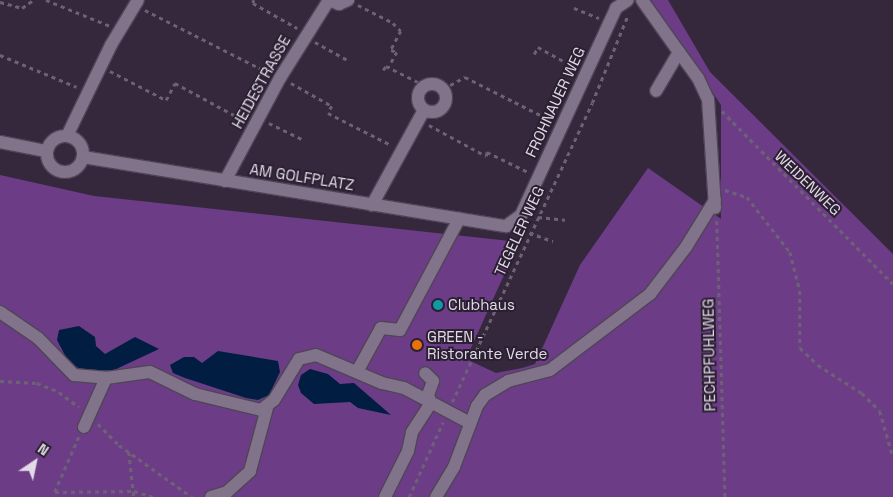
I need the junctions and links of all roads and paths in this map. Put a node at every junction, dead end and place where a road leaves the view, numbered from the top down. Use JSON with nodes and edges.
{"nodes":[{"id":1,"x":33,"y":0,"type":"edge"},
{"id":2,"x":46,"y":0,"type":"edge"},
{"id":3,"x":254,"y":0,"type":"edge"},
{"id":4,"x":329,"y":0,"type":"edge"},
{"id":5,"x":348,"y":0,"type":"edge"},
{"id":6,"x":642,"y":0,"type":"edge"},
{"id":7,"x":0,"y":2,"type":"edge"},
{"id":8,"x":136,"y":2,"type":"edge"},
{"id":9,"x":629,"y":4,"type":"edge"},
{"id":10,"x":574,"y":8,"type":"dead end"},
{"id":11,"x":368,"y":10,"type":"dead end"},
{"id":12,"x":609,"y":23,"type":"junction"},
{"id":13,"x":120,"y":30,"type":"junction"},
{"id":14,"x":306,"y":35,"type":"junction"},
{"id":15,"x":679,"y":52,"type":"junction"},
{"id":16,"x":534,"y":54,"type":"dead end"},
{"id":17,"x":0,"y":55,"type":"edge"},
{"id":18,"x":347,"y":60,"type":"dead end"},
{"id":19,"x":100,"y":66,"type":"junction"},
{"id":20,"x":389,"y":67,"type":"junction"},
{"id":21,"x":383,"y":70,"type":"dead end"},
{"id":22,"x":586,"y":73,"type":"junction"},
{"id":23,"x":280,"y":78,"type":"junction"},
{"id":24,"x":424,"y":85,"type":"junction"},
{"id":25,"x":443,"y":89,"type":"junction"},
{"id":26,"x":87,"y":91,"type":"junction"},
{"id":27,"x":656,"y":91,"type":"dead end"},
{"id":28,"x":708,"y":99,"type":"junction"},
{"id":29,"x":421,"y":114,"type":"junction"},
{"id":30,"x":256,"y":122,"type":"junction"},
{"id":31,"x":562,"y":126,"type":"junction"},
{"id":32,"x":67,"y":136,"type":"junction"},
{"id":33,"x":304,"y":140,"type":"dead end"},
{"id":34,"x":0,"y":142,"type":"edge"},
{"id":35,"x":400,"y":150,"type":"junction"},
{"id":36,"x":46,"y":151,"type":"junction"},
{"id":37,"x":83,"y":157,"type":"junction"},
{"id":38,"x":538,"y":178,"type":"junction"},
{"id":39,"x":225,"y":182,"type":"junction"},
{"id":40,"x":717,"y":201,"type":"junction"},
{"id":41,"x":372,"y":204,"type":"junction"},
{"id":42,"x":538,"y":217,"type":"junction"},
{"id":43,"x":459,"y":219,"type":"junction"},
{"id":44,"x":516,"y":220,"type":"junction"},
{"id":45,"x":565,"y":220,"type":"dead end"},
{"id":46,"x":530,"y":233,"type":"junction"},
{"id":47,"x":554,"y":241,"type":"dead end"},
{"id":48,"x":893,"y":284,"type":"edge"},
{"id":49,"x":0,"y":312,"type":"edge"},
{"id":50,"x":358,"y":370,"type":"junction"},
{"id":51,"x":425,"y":373,"type":"dead end"},
{"id":52,"x":106,"y":378,"type":"junction"},
{"id":53,"x":0,"y":381,"type":"edge"},
{"id":54,"x":431,"y":403,"type":"junction"},
{"id":55,"x":267,"y":408,"type":"junction"},
{"id":56,"x":448,"y":411,"type":"junction"},
{"id":57,"x":86,"y":421,"type":"junction"},
{"id":58,"x":470,"y":423,"type":"junction"},
{"id":59,"x":129,"y":452,"type":"junction"},
{"id":60,"x":893,"y":458,"type":"edge"},
{"id":61,"x":134,"y":492,"type":"junction"},
{"id":62,"x":228,"y":495,"type":"edge"},
{"id":63,"x":134,"y":497,"type":"edge"},
{"id":64,"x":154,"y":497,"type":"edge"},
{"id":65,"x":192,"y":497,"type":"edge"},
{"id":66,"x":211,"y":497,"type":"edge"},
{"id":67,"x":385,"y":497,"type":"edge"},
{"id":68,"x":409,"y":497,"type":"edge"},
{"id":69,"x":436,"y":497,"type":"edge"},
{"id":70,"x":725,"y":497,"type":"edge"}],
"edges":[{"from":1,"to":7,"type":"path"},
{"from":2,"to":13,"type":"path"},
{"from":3,"to":14,"type":"path"},
{"from":4,"to":5,"type":"street","name":"HEIDESTRASSE"},
{"from":4,"to":14,"type":"street","name":"HEIDESTRASSE"},
{"from":6,"to":15,"type":"street"},
{"from":8,"to":13,"type":"street"},
{"from":8,"to":23,"type":"path"},
{"from":9,"to":12,"type":"street","name":"FROHNAUER WEG"},
{"from":9,"to":42,"type":"path","name":"TEGELER WEG"},
{"from":10,"to":12,"type":"path"},
{"from":11,"to":20,"type":"path"},
{"from":12,"to":22,"type":"street","name":"FROHNAUER WEG"},
{"from":13,"to":19,"type":"street"},
{"from":14,"to":18,"type":"path"},
{"from":14,"to":23,"type":"street","name":"HEIDESTRASSE"},
{"from":15,"to":27,"type":"street"},
{"from":15,"to":28,"type":"street"},
{"from":16,"to":22,"type":"path"},
{"from":17,"to":26,"type":"path"},
{"from":19,"to":26,"type":"street"},
{"from":19,"to":30,"type":"path"},
{"from":20,"to":21,"type":"path"},
{"from":20,"to":24,"type":"path"},
{"from":22,"to":31,"type":"street","name":"FROHNAUER WEG"},
{"from":23,"to":30,"type":"street","name":"HEIDESTRASSE"},
{"from":23,"to":35,"type":"path"},
{"from":24,"to":25,"type":"street"},
{"from":24,"to":29,"type":"street"},
{"from":25,"to":29,"type":"street"},
{"from":25,"to":31,"type":"path"},
{"from":26,"to":32,"type":"street"},
{"from":28,"to":40,"type":"street"},
{"from":28,"to":48,"type":"path","name":"WEIDENWEG"},
{"from":29,"to":35,"type":"street"},
{"from":29,"to":38,"type":"path"},
{"from":30,"to":33,"type":"path"},
{"from":30,"to":39,"type":"street","name":"HEIDESTRASSE"},
{"from":31,"to":38,"type":"street","name":"FROHNAUER WEG"},
{"from":32,"to":36,"type":"street"},
{"from":32,"to":37,"type":"street"},
{"from":34,"to":36,"type":"street"},
{"from":35,"to":41,"type":"street"},
{"from":36,"to":37,"type":"street"},
{"from":37,"to":39,"type":"street","name":"AM GOLFPLATZ"},
{"from":38,"to":44,"type":"street","name":"FROHNAUER WEG"},
{"from":39,"to":41,"type":"street","name":"AM GOLFPLATZ"},
{"from":40,"to":58,"type":"street"},
{"from":40,"to":60,"type":"path"},
{"from":40,"to":70,"type":"path","name":"PECHPFUHLWEG"},
{"from":41,"to":43,"type":"street","name":"AM GOLFPLATZ"},
{"from":42,"to":44,"type":"path"},
{"from":42,"to":45,"type":"path"},
{"from":42,"to":46,"type":"path","name":"TEGELER WEG"},
{"from":43,"to":44,"type":"street","name":"AM GOLFPLATZ"},
{"from":43,"to":50,"type":"street"},
{"from":44,"to":46,"type":"path"},
{"from":46,"to":47,"type":"path"},
{"from":46,"to":56,"type":"path","name":"TEGELER WEG"},
{"from":49,"to":52,"type":"street"},
{"from":50,"to":54,"type":"street"},
{"from":50,"to":55,"type":"street"},
{"from":51,"to":54,"type":"street"},
{"from":52,"to":55,"type":"street"},
{"from":52,"to":57,"type":"street"},
{"from":53,"to":57,"type":"path"},
{"from":54,"to":56,"type":"street"},
{"from":54,"to":67,"type":"street"},
{"from":55,"to":62,"type":"street"},
{"from":56,"to":58,"type":"street"},
{"from":56,"to":68,"type":"path","name":"TEGELER WEG"},
{"from":57,"to":59,"type":"path"},
{"from":57,"to":61,"type":"path"},
{"from":58,"to":69,"type":"street"},
{"from":59,"to":61,"type":"path"},
{"from":59,"to":65,"type":"path"},
{"from":61,"to":63,"type":"path"},
{"from":61,"to":64,"type":"path"},
{"from":62,"to":66,"type":"street"}]}
